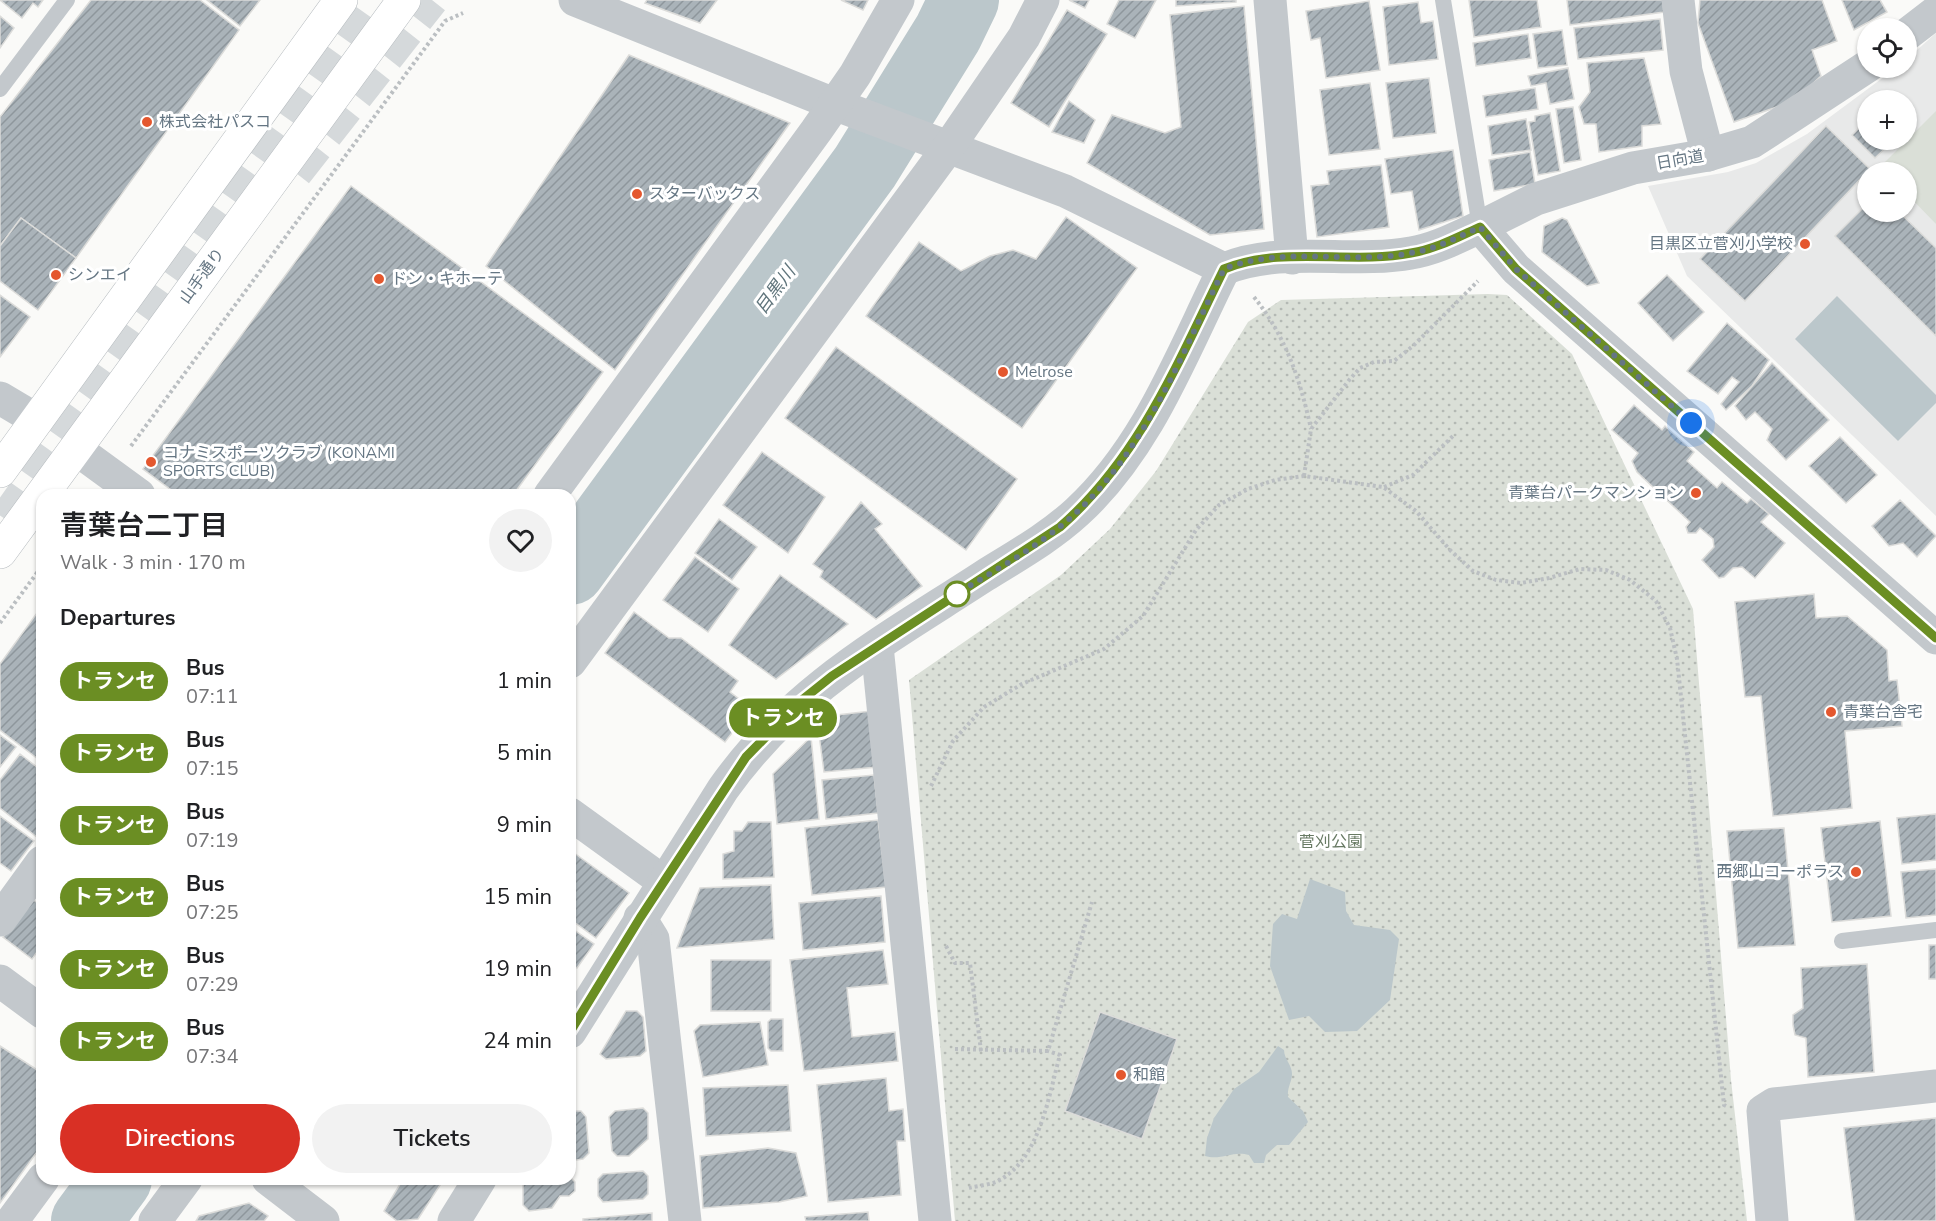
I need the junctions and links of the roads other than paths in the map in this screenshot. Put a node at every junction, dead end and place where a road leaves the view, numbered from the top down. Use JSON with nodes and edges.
{"nodes":[{"id":1,"x":67,"y":0,"type":"edge"},
{"id":2,"x":341,"y":0,"type":"edge"},
{"id":3,"x":404,"y":0,"type":"edge"},
{"id":4,"x":575,"y":0,"type":"edge"},
{"id":5,"x":898,"y":0,"type":"edge"},
{"id":6,"x":1043,"y":0,"type":"edge"},
{"id":7,"x":1269,"y":0,"type":"edge"},
{"id":8,"x":1443,"y":0,"type":"edge"},
{"id":9,"x":1678,"y":0,"type":"edge"},
{"id":10,"x":1936,"y":12,"type":"edge"},
{"id":11,"x":1917,"y":27,"type":"edge"},
{"id":12,"x":1857,"y":73,"type":"edge"},
{"id":13,"x":0,"y":89,"type":"edge"},
{"id":14,"x":841,"y":107,"type":"junction"},
{"id":15,"x":941,"y":145,"type":"junction"},
{"id":16,"x":1708,"y":155,"type":"junction"},
{"id":17,"x":1480,"y":227,"type":"junction"},
{"id":18,"x":1292,"y":258,"type":"junction"},
{"id":19,"x":1224,"y":269,"type":"junction"},
{"id":20,"x":0,"y":398,"type":"edge"},
{"id":21,"x":37,"y":420,"type":"junction"},
{"id":22,"x":76,"y":448,"type":"junction"},
{"id":23,"x":0,"y":471,"type":"edge"},
{"id":24,"x":46,"y":489,"type":"edge"},
{"id":25,"x":131,"y":489,"type":"edge"},
{"id":26,"x":554,"y":489,"type":"edge"},
{"id":27,"x":36,"y":503,"type":"edge"},
{"id":28,"x":0,"y":552,"type":"edge"},
{"id":29,"x":1936,"y":638,"type":"edge"},
{"id":30,"x":877,"y":646,"type":"junction"},
{"id":31,"x":576,"y":655,"type":"edge"},
{"id":32,"x":576,"y":818,"type":"edge"},
{"id":33,"x":36,"y":870,"type":"edge"},
{"id":34,"x":664,"y":882,"type":"junction"},
{"id":35,"x":640,"y":918,"type":"junction"},
{"id":36,"x":0,"y":920,"type":"edge"},
{"id":37,"x":1936,"y":930,"type":"edge"},
{"id":38,"x":1842,"y":940,"type":"dead end"},
{"id":39,"x":0,"y":981,"type":"edge"},
{"id":40,"x":36,"y":1008,"type":"edge"},
{"id":41,"x":576,"y":1022,"type":"edge"},
{"id":42,"x":1936,"y":1086,"type":"edge"},
{"id":43,"x":39,"y":1185,"type":"edge"},
{"id":44,"x":182,"y":1185,"type":"edge"},
{"id":45,"x":276,"y":1185,"type":"edge"},
{"id":46,"x":476,"y":1185,"type":"edge"},
{"id":47,"x":934,"y":1208,"type":"edge"},
{"id":48,"x":12,"y":1221,"type":"edge"},
{"id":49,"x":155,"y":1221,"type":"edge"},
{"id":50,"x":323,"y":1221,"type":"edge"},
{"id":51,"x":454,"y":1221,"type":"edge"},
{"id":52,"x":685,"y":1221,"type":"edge"},
{"id":53,"x":1772,"y":1221,"type":"edge"}],
"edges":[{"from":1,"to":13,"type":"lane"},
{"from":2,"to":21,"type":"main road"},
{"from":3,"to":22,"type":"main road","name":"山手通り"},
{"from":4,"to":14,"type":"street"},
{"from":5,"to":14,"type":"street"},
{"from":6,"to":15,"type":"street"},
{"from":7,"to":18,"type":"street"},
{"from":8,"to":17,"type":"lane"},
{"from":9,"to":16,"type":"street"},
{"from":10,"to":11,"type":"street"},
{"from":12,"to":16,"type":"street","name":"日向道"},
{"from":14,"to":15,"type":"street"},
{"from":14,"to":26,"type":"street"},
{"from":15,"to":19,"type":"street"},
{"from":15,"to":31,"type":"street"},
{"from":16,"to":17,"type":"street","name":"日向道"},
{"from":17,"to":18,"type":"street","name":"日向道"},
{"from":17,"to":29,"type":"street"},
{"from":18,"to":19,"type":"street","name":"日向道"},
{"from":19,"to":30,"type":"street"},
{"from":20,"to":21,"type":"street"},
{"from":21,"to":23,"type":"main road"},
{"from":22,"to":24,"type":"main road","name":"山手通り"},
{"from":22,"to":25,"type":"street"},
{"from":27,"to":28,"type":"main road","name":"山手通り"},
{"from":30,"to":34,"type":"street"},
{"from":30,"to":47,"type":"street"},
{"from":32,"to":34,"type":"street"},
{"from":33,"to":36,"type":"street"},
{"from":34,"to":35,"type":"street"},
{"from":35,"to":41,"type":"street"},
{"from":35,"to":52,"type":"street"},
{"from":37,"to":38,"type":"lane"},
{"from":39,"to":40,"type":"street"},
{"from":42,"to":53,"type":"street"},
{"from":43,"to":48,"type":"street"},
{"from":44,"to":49,"type":"street"},
{"from":45,"to":50,"type":"street"},
{"from":46,"to":51,"type":"street"}]}
